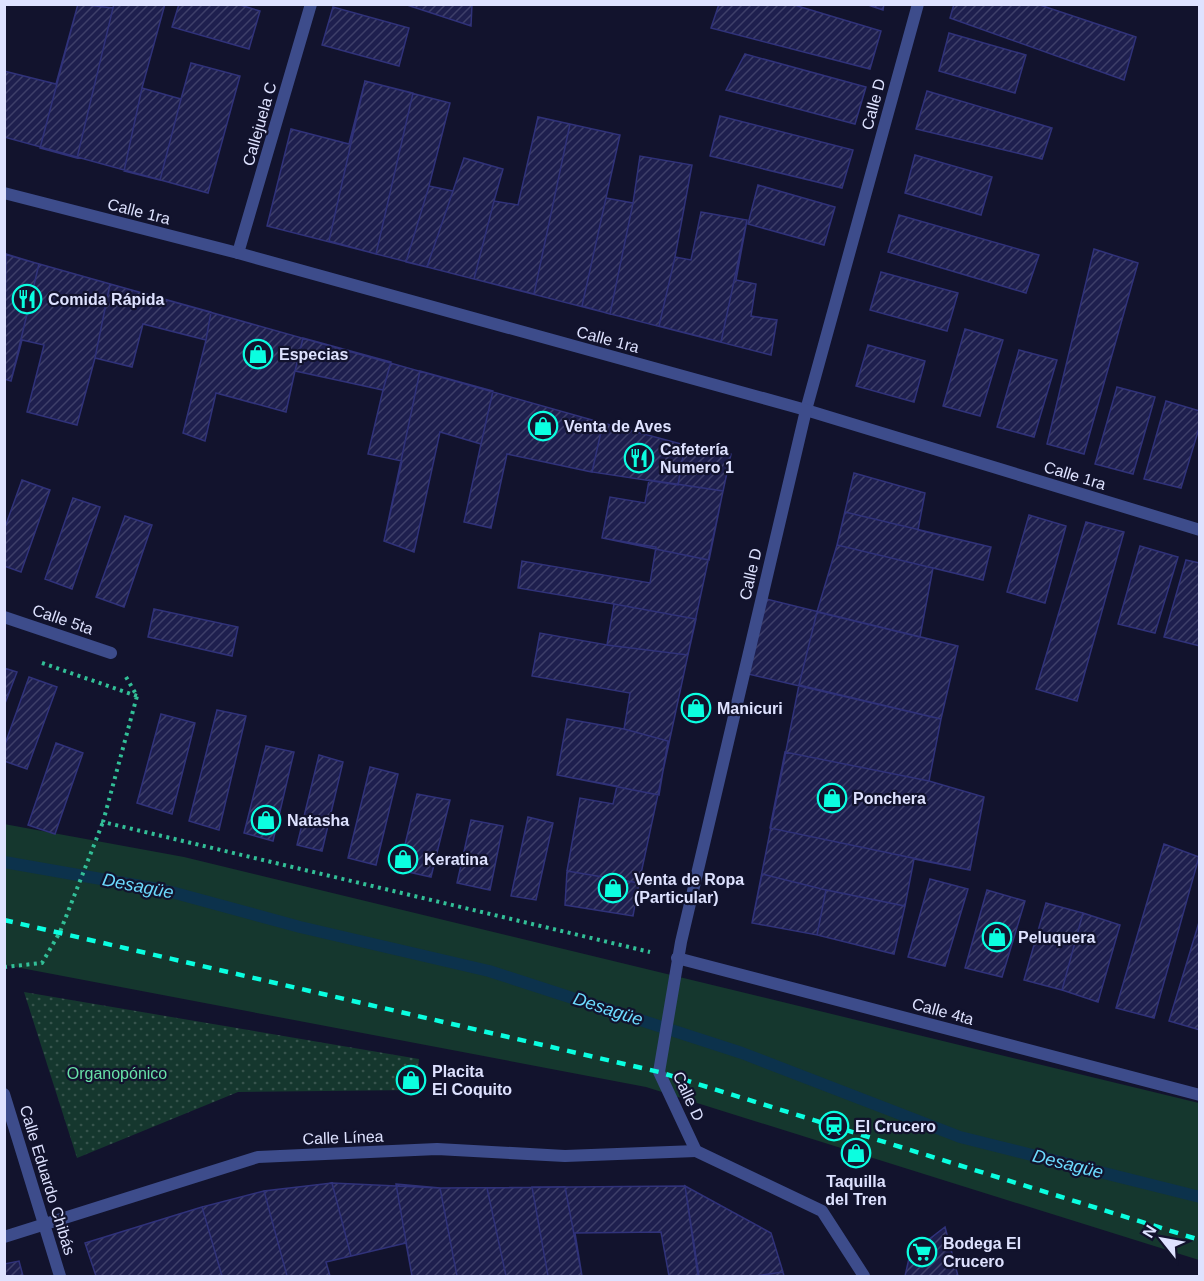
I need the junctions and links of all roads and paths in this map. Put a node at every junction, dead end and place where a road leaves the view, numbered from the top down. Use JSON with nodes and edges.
{"nodes":[{"id":1,"x":311,"y":4,"type":"edge"},
{"id":2,"x":918,"y":4,"type":"edge"},
{"id":3,"x":4,"y":193,"type":"edge"},
{"id":4,"x":238,"y":253,"type":"junction"},
{"id":5,"x":806,"y":410,"type":"junction"},
{"id":6,"x":1200,"y":530,"type":"edge"},
{"id":7,"x":4,"y":617,"type":"edge"},
{"id":8,"x":111,"y":653,"type":"joint"},
{"id":9,"x":38,"y":661,"type":"dead end"},
{"id":10,"x":137,"y":696,"type":"junction"},
{"id":11,"x":103,"y":822,"type":"junction"},
{"id":12,"x":677,"y":958,"type":"junction"},
{"id":13,"x":4,"y":968,"type":"edge"},
{"id":14,"x":4,"y":1094,"type":"edge"},
{"id":15,"x":1200,"y":1095,"type":"edge"},
{"id":16,"x":696,"y":1152,"type":"junction"},
{"id":17,"x":45,"y":1225,"type":"junction"},
{"id":18,"x":4,"y":1237,"type":"edge"},
{"id":19,"x":60,"y":1276,"type":"edge"},
{"id":20,"x":864,"y":1276,"type":"edge"}],
"edges":[{"from":1,"to":4,"type":"street","name":"Callejuela C"},
{"from":2,"to":5,"type":"street","name":"Calle D"},
{"from":3,"to":4,"type":"street","name":"Calle 1ra"},
{"from":4,"to":5,"type":"street","name":"Calle 1ra"},
{"from":5,"to":6,"type":"street","name":"Calle 1ra"},
{"from":5,"to":12,"type":"street","name":"Calle D"},
{"from":7,"to":8,"type":"street","name":"Calle 5ta"},
{"from":8,"to":10,"type":"path"},
{"from":9,"to":10,"type":"path"},
{"from":10,"to":11,"type":"path"},
{"from":11,"to":12,"type":"path"},
{"from":11,"to":13,"type":"path"},
{"from":12,"to":15,"type":"street","name":"Calle 4ta"},
{"from":12,"to":16,"type":"street","name":"Calle D"},
{"from":14,"to":17,"type":"street","name":"Calle Eduardo Chibás"},
{"from":16,"to":17,"type":"street","name":"Calle Línea"},
{"from":16,"to":20,"type":"street"},
{"from":17,"to":18,"type":"street","name":"Calle Línea"},
{"from":17,"to":19,"type":"street","name":"Calle Eduardo Chibás"}]}
